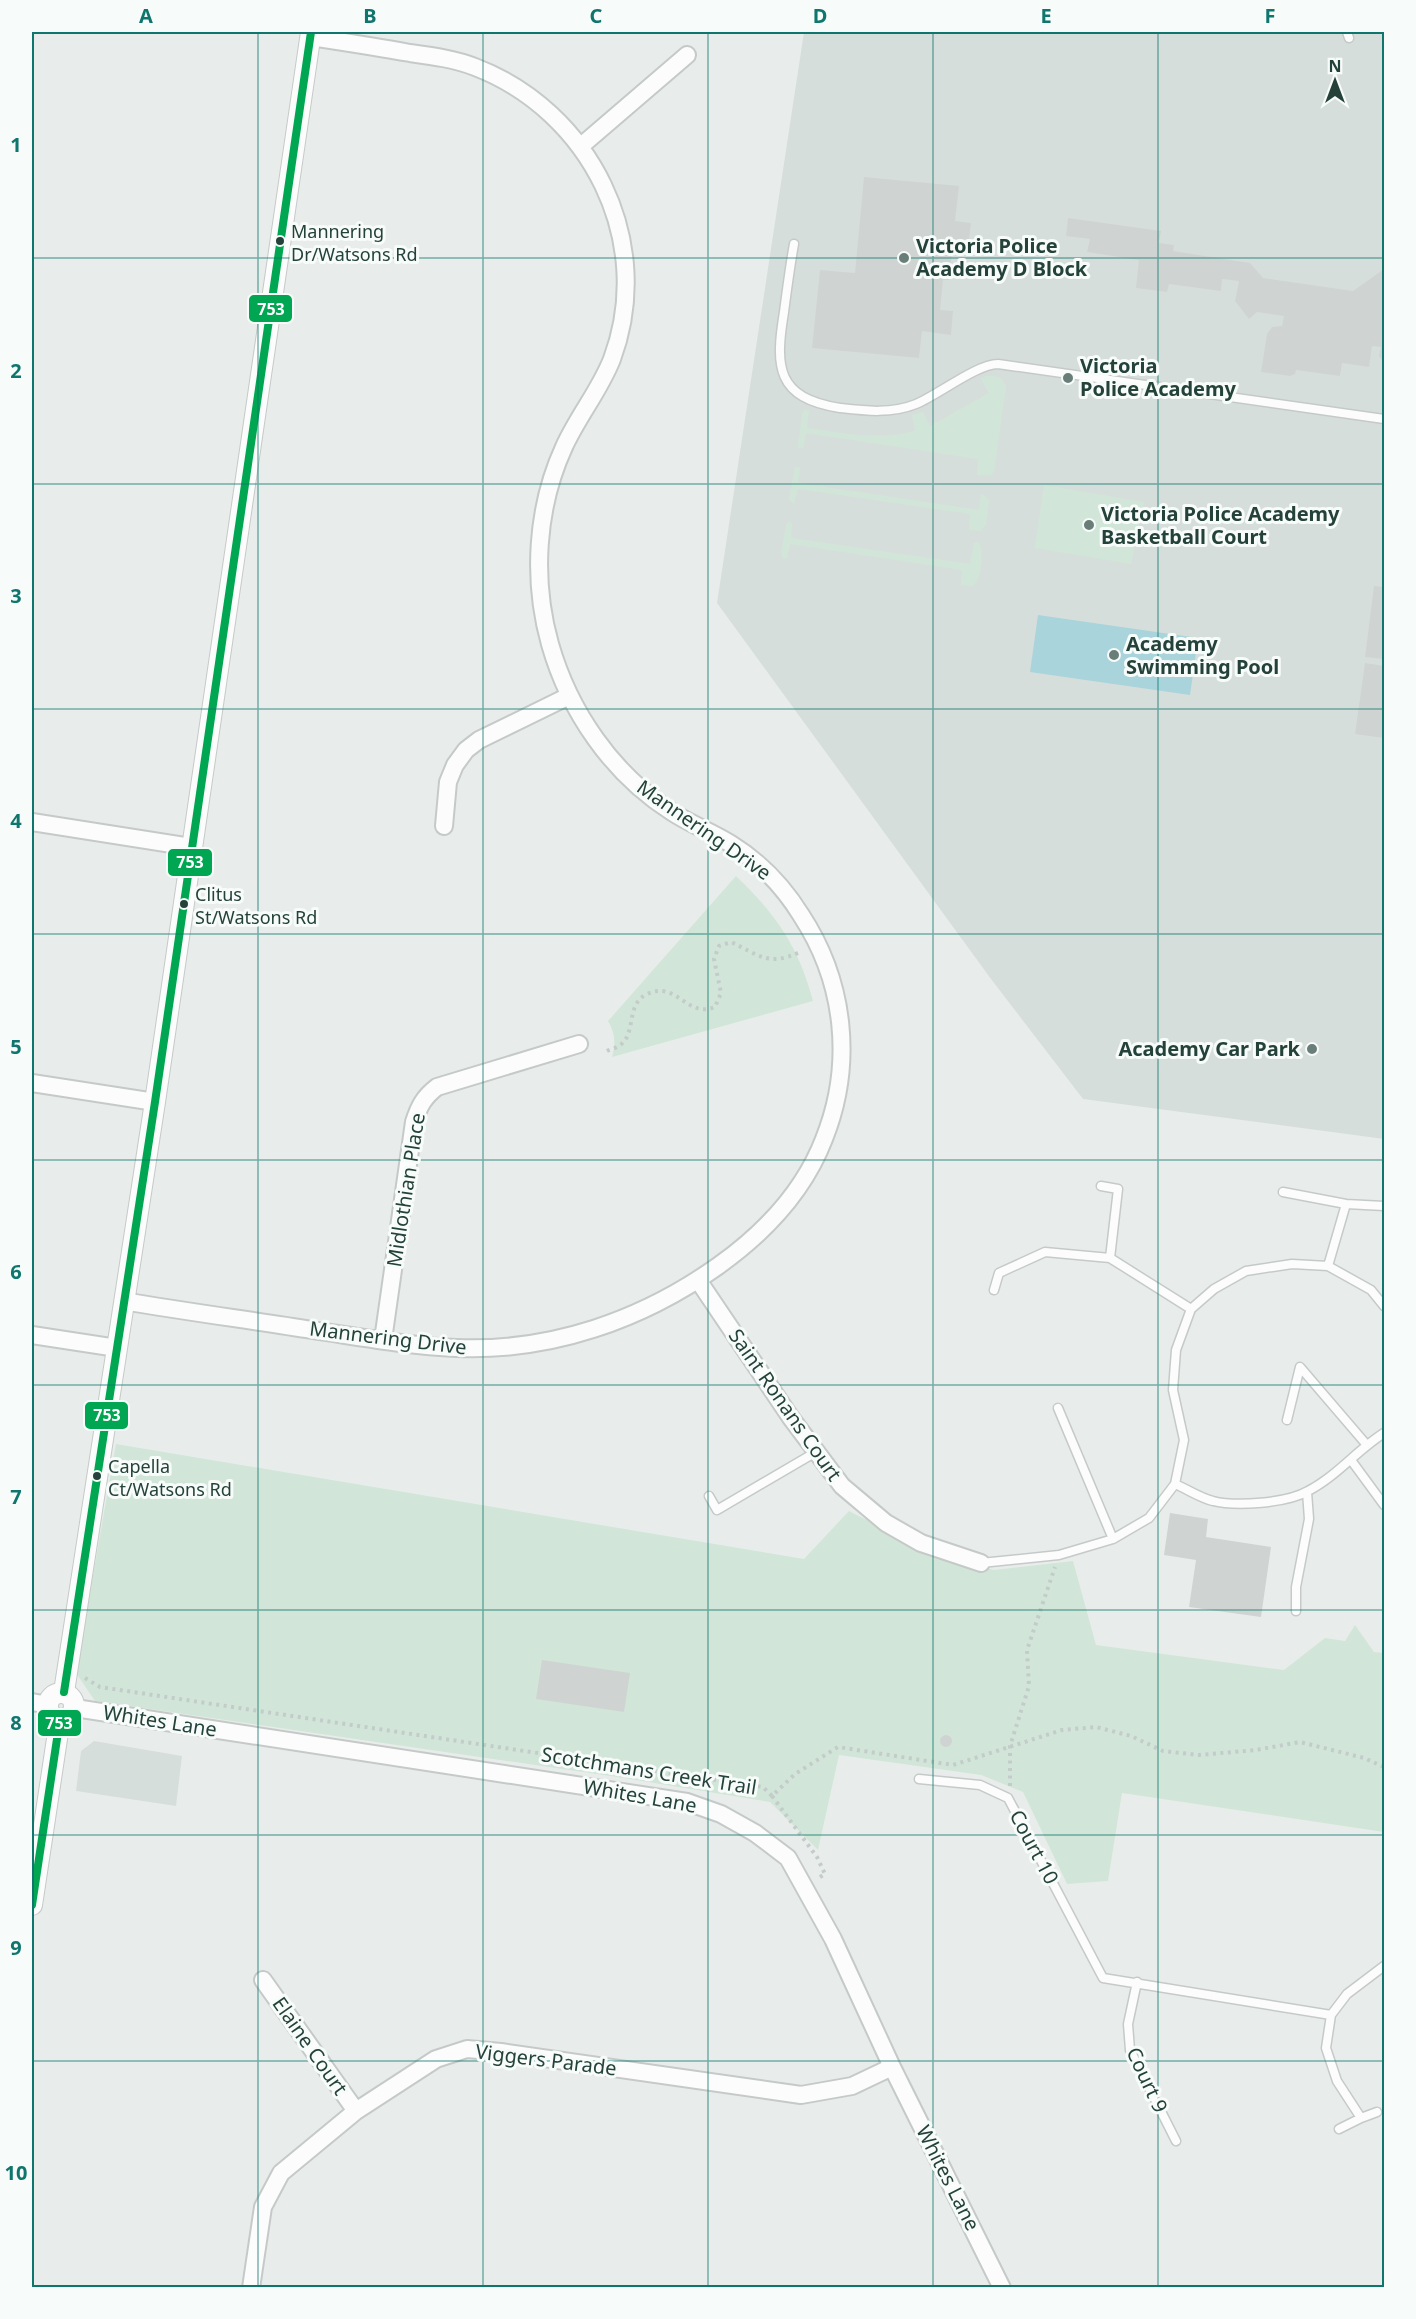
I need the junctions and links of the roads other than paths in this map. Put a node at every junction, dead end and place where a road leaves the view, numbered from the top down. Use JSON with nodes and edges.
{"nodes":[{"id":1,"x":311,"y":34,"type":"edge"},
{"id":2,"x":687,"y":55,"type":"dead end"},
{"id":3,"x":581,"y":146,"type":"junction"},
{"id":4,"x":794,"y":244,"type":"dead end"},
{"id":5,"x":1384,"y":419,"type":"edge"},
{"id":6,"x":569,"y":696,"type":"junction"},
{"id":7,"x":32,"y":822,"type":"edge"},
{"id":8,"x":444,"y":826,"type":"dead end"},
{"id":9,"x":191,"y":847,"type":"junction"},
{"id":10,"x":579,"y":1044,"type":"dead end"},
{"id":11,"x":32,"y":1083,"type":"edge"},
{"id":12,"x":155,"y":1101,"type":"junction"},
{"id":13,"x":1101,"y":1186,"type":"dead end"},
{"id":14,"x":1283,"y":1192,"type":"dead end"},
{"id":15,"x":1346,"y":1203,"type":"junction"},
{"id":16,"x":1384,"y":1206,"type":"edge"},
{"id":17,"x":1110,"y":1258,"type":"junction"},
{"id":18,"x":1328,"y":1266,"type":"junction"},
{"id":19,"x":698,"y":1280,"type":"junction"},
{"id":20,"x":994,"y":1290,"type":"dead end"},
{"id":21,"x":124,"y":1301,"type":"junction"},
{"id":22,"x":1384,"y":1306,"type":"edge"},
{"id":23,"x":1191,"y":1309,"type":"junction"},
{"id":24,"x":32,"y":1335,"type":"edge"},
{"id":25,"x":383,"y":1340,"type":"junction"},
{"id":26,"x":117,"y":1348,"type":"junction"},
{"id":27,"x":1058,"y":1407,"type":"dead end"},
{"id":28,"x":1287,"y":1420,"type":"dead end"},
{"id":29,"x":1384,"y":1432,"type":"edge"},
{"id":30,"x":1366,"y":1444,"type":"junction"},
{"id":31,"x":816,"y":1452,"type":"junction"},
{"id":32,"x":1351,"y":1460,"type":"junction"},
{"id":33,"x":1175,"y":1484,"type":"junction"},
{"id":34,"x":1307,"y":1492,"type":"junction"},
{"id":35,"x":709,"y":1496,"type":"dead end"},
{"id":36,"x":1384,"y":1505,"type":"edge"},
{"id":37,"x":1113,"y":1539,"type":"junction"},
{"id":38,"x":981,"y":1563,"type":"joint"},
{"id":39,"x":1296,"y":1611,"type":"dead end"},
{"id":40,"x":57,"y":1700,"type":"edge"},
{"id":41,"x":919,"y":1779,"type":"dead end"},
{"id":42,"x":32,"y":1905,"type":"edge"},
{"id":43,"x":1384,"y":1966,"type":"edge"},
{"id":44,"x":264,"y":1980,"type":"dead end"},
{"id":45,"x":1137,"y":1983,"type":"junction"},
{"id":46,"x":1331,"y":2015,"type":"junction"},
{"id":47,"x":892,"y":2067,"type":"junction"},
{"id":48,"x":356,"y":2111,"type":"junction"},
{"id":49,"x":1377,"y":2112,"type":"dead end"},
{"id":50,"x":1361,"y":2118,"type":"junction"},
{"id":51,"x":1339,"y":2129,"type":"dead end"},
{"id":52,"x":1176,"y":2141,"type":"dead end"},
{"id":53,"x":251,"y":2288,"type":"edge"},
{"id":54,"x":1002,"y":2288,"type":"edge"}],
"edges":[{"from":1,"to":3,"type":"street","name":"Mannering Drive"},
{"from":1,"to":9,"type":"street"},
{"from":2,"to":3,"type":"street"},
{"from":3,"to":6,"type":"street","name":"Mannering Drive"},
{"from":4,"to":5,"type":"lane"},
{"from":6,"to":8,"type":"street"},
{"from":6,"to":19,"type":"street","name":"Mannering Drive"},
{"from":7,"to":9,"type":"street"},
{"from":9,"to":12,"type":"street"},
{"from":10,"to":25,"type":"street","name":"Midlothian Place"},
{"from":11,"to":12,"type":"street"},
{"from":12,"to":21,"type":"street"},
{"from":13,"to":17,"type":"lane"},
{"from":14,"to":15,"type":"lane"},
{"from":15,"to":16,"type":"lane"},
{"from":15,"to":18,"type":"lane"},
{"from":17,"to":20,"type":"lane"},
{"from":17,"to":23,"type":"lane"},
{"from":18,"to":22,"type":"lane"},
{"from":18,"to":23,"type":"lane"},
{"from":19,"to":25,"type":"street","name":"Mannering Drive"},
{"from":19,"to":31,"type":"street","name":"Saint Ronans Court"},
{"from":21,"to":25,"type":"street","name":"Mannering Drive"},
{"from":21,"to":26,"type":"street"},
{"from":23,"to":33,"type":"lane"},
{"from":24,"to":26,"type":"street"},
{"from":26,"to":40,"type":"street"},
{"from":27,"to":37,"type":"lane"},
{"from":28,"to":30,"type":"lane"},
{"from":29,"to":30,"type":"lane"},
{"from":30,"to":32,"type":"lane"},
{"from":31,"to":35,"type":"lane"},
{"from":31,"to":38,"type":"street","name":"Saint Ronans Court"},
{"from":32,"to":34,"type":"lane"},
{"from":32,"to":36,"type":"lane"},
{"from":33,"to":34,"type":"lane"},
{"from":33,"to":37,"type":"lane"},
{"from":34,"to":39,"type":"lane"},
{"from":37,"to":38,"type":"lane"},
{"from":40,"to":42,"type":"street"},
{"from":40,"to":47,"type":"street","name":"Whites Lane"},
{"from":41,"to":45,"type":"lane","name":"Court 10"},
{"from":43,"to":46,"type":"lane"},
{"from":44,"to":48,"type":"street","name":"Elaine Court"},
{"from":45,"to":46,"type":"lane"},
{"from":45,"to":52,"type":"lane","name":"Court 9"},
{"from":46,"to":50,"type":"lane"},
{"from":47,"to":48,"type":"street","name":"Viggers Parade"},
{"from":47,"to":54,"type":"street","name":"Whites Lane"},
{"from":48,"to":53,"type":"street","name":"Viggers Parade"},
{"from":49,"to":50,"type":"lane"},
{"from":50,"to":51,"type":"lane"}]}
